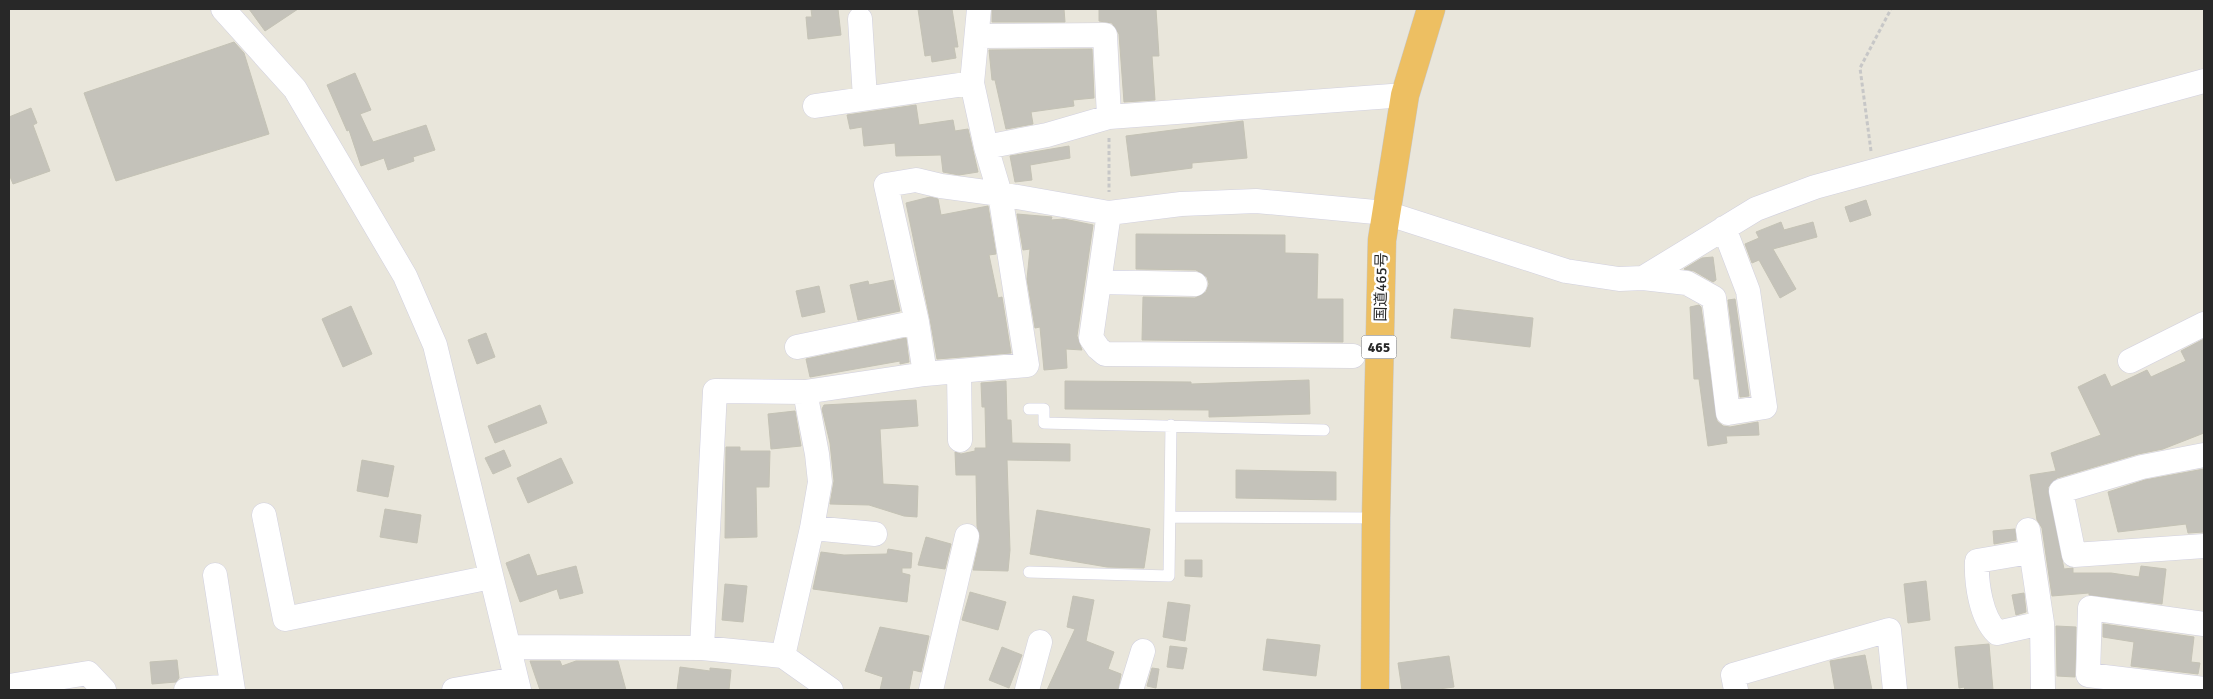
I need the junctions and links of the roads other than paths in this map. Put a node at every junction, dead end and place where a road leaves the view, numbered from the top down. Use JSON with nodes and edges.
{"nodes":[{"id":1,"x":223,"y":9,"type":"edge"},
{"id":2,"x":980,"y":9,"type":"edge"},
{"id":3,"x":1431,"y":9,"type":"edge"},
{"id":4,"x":860,"y":19,"type":"dead end"},
{"id":5,"x":977,"y":36,"type":"junction"},
{"id":6,"x":2204,"y":81,"type":"edge"},
{"id":7,"x":972,"y":83,"type":"junction"},
{"id":8,"x":1405,"y":95,"type":"junction"},
{"id":9,"x":865,"y":98,"type":"junction"},
{"id":10,"x":814,"y":106,"type":"dead end"},
{"id":11,"x":1109,"y":117,"type":"junction"},
{"id":12,"x":986,"y":147,"type":"junction"},
{"id":13,"x":1000,"y":194,"type":"junction"},
{"id":14,"x":1110,"y":213,"type":"junction"},
{"id":15,"x":1386,"y":213,"type":"junction"},
{"id":16,"x":1724,"y":228,"type":"junction"},
{"id":17,"x":1643,"y":278,"type":"junction"},
{"id":18,"x":1099,"y":282,"type":"junction"},
{"id":19,"x":1194,"y":284,"type":"dead end"},
{"id":20,"x":917,"y":322,"type":"junction"},
{"id":21,"x":2204,"y":324,"type":"edge"},
{"id":22,"x":797,"y":347,"type":"dead end"},
{"id":23,"x":1353,"y":356,"type":"dead end"},
{"id":24,"x":2130,"y":361,"type":"dead end"},
{"id":25,"x":958,"y":372,"type":"junction"},
{"id":26,"x":925,"y":374,"type":"junction"},
{"id":27,"x":805,"y":392,"type":"junction"},
{"id":28,"x":1030,"y":409,"type":"dead end"},
{"id":29,"x":1171,"y":425,"type":"junction"},
{"id":30,"x":1324,"y":430,"type":"dead end"},
{"id":31,"x":960,"y":440,"type":"dead end"},
{"id":32,"x":2204,"y":455,"type":"edge"},
{"id":33,"x":264,"y":515,"type":"dead end"},
{"id":34,"x":1170,"y":517,"type":"junction"},
{"id":35,"x":1376,"y":518,"type":"junction"},
{"id":36,"x":812,"y":528,"type":"junction"},
{"id":37,"x":875,"y":534,"type":"dead end"},
{"id":38,"x":967,"y":536,"type":"dead end"},
{"id":39,"x":2204,"y":546,"type":"edge"},
{"id":40,"x":1029,"y":572,"type":"dead end"},
{"id":41,"x":215,"y":575,"type":"dead end"},
{"id":42,"x":492,"y":577,"type":"junction"},
{"id":43,"x":2042,"y":623,"type":"junction"},
{"id":44,"x":2204,"y":624,"type":"edge"},
{"id":45,"x":1040,"y":642,"type":"dead end"},
{"id":46,"x":509,"y":647,"type":"junction"},
{"id":47,"x":702,"y":648,"type":"junction"},
{"id":48,"x":1143,"y":651,"type":"dead end"},
{"id":49,"x":783,"y":656,"type":"junction"},
{"id":50,"x":517,"y":685,"type":"edge"},
{"id":51,"x":9,"y":686,"type":"edge"},
{"id":52,"x":232,"y":688,"type":"edge"},
{"id":53,"x":2204,"y":689,"type":"edge"},
{"id":54,"x":104,"y":690,"type":"edge"},
{"id":55,"x":186,"y":690,"type":"edge"},
{"id":56,"x":454,"y":690,"type":"edge"},
{"id":57,"x":831,"y":690,"type":"edge"},
{"id":58,"x":931,"y":690,"type":"edge"},
{"id":59,"x":1028,"y":690,"type":"edge"},
{"id":60,"x":1131,"y":690,"type":"edge"},
{"id":61,"x":1375,"y":690,"type":"edge"},
{"id":62,"x":1736,"y":690,"type":"edge"},
{"id":63,"x":1895,"y":690,"type":"edge"},
{"id":64,"x":2043,"y":690,"type":"edge"}],
"edges":[{"from":1,"to":42,"type":"street"},
{"from":2,"to":5,"type":"street"},
{"from":3,"to":8,"type":"highway","name":"国道465号","number":"465"},
{"from":4,"to":9,"type":"street"},
{"from":5,"to":7,"type":"street"},
{"from":5,"to":11,"type":"street"},
{"from":6,"to":16,"type":"street"},
{"from":7,"to":9,"type":"street"},
{"from":7,"to":12,"type":"street"},
{"from":8,"to":11,"type":"street"},
{"from":8,"to":15,"type":"highway","name":"国道465号","number":"465"},
{"from":9,"to":10,"type":"street"},
{"from":11,"to":12,"type":"street"},
{"from":12,"to":13,"type":"street"},
{"from":13,"to":14,"type":"street"},
{"from":13,"to":20,"type":"street"},
{"from":13,"to":25,"type":"street"},
{"from":14,"to":15,"type":"street"},
{"from":14,"to":18,"type":"street"},
{"from":15,"to":17,"type":"street"},
{"from":15,"to":35,"type":"highway","name":"国道465号","number":"465"},
{"from":16,"to":17,"type":"street"},
{"from":16,"to":17,"type":"street"},
{"from":18,"to":19,"type":"street"},
{"from":18,"to":23,"type":"street"},
{"from":20,"to":22,"type":"street"},
{"from":20,"to":26,"type":"street"},
{"from":21,"to":24,"type":"street"},
{"from":25,"to":26,"type":"street"},
{"from":25,"to":31,"type":"street"},
{"from":26,"to":27,"type":"street"},
{"from":27,"to":36,"type":"street"},
{"from":27,"to":47,"type":"street"},
{"from":28,"to":29,"type":"lane"},
{"from":29,"to":30,"type":"lane"},
{"from":29,"to":34,"type":"lane"},
{"from":32,"to":39,"type":"street"},
{"from":33,"to":42,"type":"street"},
{"from":34,"to":35,"type":"lane"},
{"from":34,"to":40,"type":"lane"},
{"from":35,"to":61,"type":"highway","name":"国道465号","number":"465"},
{"from":36,"to":37,"type":"street"},
{"from":36,"to":49,"type":"street"},
{"from":38,"to":58,"type":"street"},
{"from":41,"to":52,"type":"street"},
{"from":42,"to":46,"type":"street"},
{"from":43,"to":43,"type":"street"},
{"from":43,"to":64,"type":"street"},
{"from":44,"to":53,"type":"street"},
{"from":45,"to":59,"type":"street"},
{"from":46,"to":47,"type":"street"},
{"from":46,"to":50,"type":"street"},
{"from":47,"to":49,"type":"street"},
{"from":48,"to":60,"type":"street"},
{"from":49,"to":57,"type":"street"},
{"from":50,"to":56,"type":"street"},
{"from":51,"to":54,"type":"street"},
{"from":52,"to":55,"type":"street"},
{"from":62,"to":63,"type":"street"}]}
